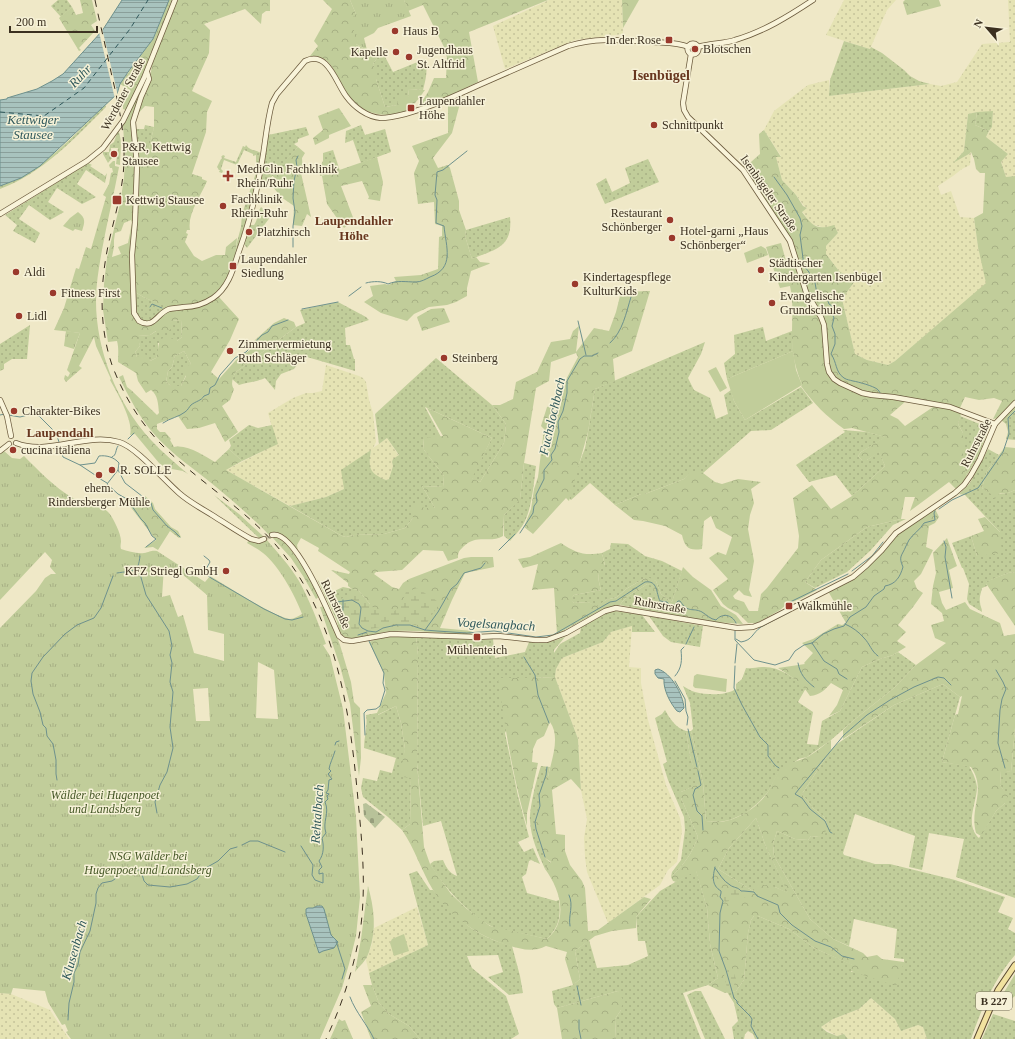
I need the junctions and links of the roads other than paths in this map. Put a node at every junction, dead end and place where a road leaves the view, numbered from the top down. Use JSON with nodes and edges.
{"nodes":[{"id":1,"x":175,"y":0,"type":"edge"},
{"id":2,"x":813,"y":0,"type":"edge"},
{"id":3,"x":688,"y":46,"type":"junction"},
{"id":4,"x":698,"y":47,"type":"junction"},
{"id":5,"x":691,"y":54,"type":"junction"},
{"id":6,"x":147,"y":72,"type":"junction"},
{"id":7,"x":0,"y":214,"type":"edge"},
{"id":8,"x":0,"y":400,"type":"edge"},
{"id":9,"x":1015,"y":403,"type":"edge"},
{"id":10,"x":995,"y":424,"type":"junction"},
{"id":11,"x":11,"y":436,"type":"junction"},
{"id":12,"x":16,"y":443,"type":"junction"},
{"id":13,"x":9,"y":444,"type":"junction"},
{"id":14,"x":0,"y":451,"type":"edge"},
{"id":15,"x":275,"y":535,"type":"dead end"},
{"id":16,"x":264,"y":539,"type":"tunnel mouth"},
{"id":17,"x":1015,"y":965,"type":"edge"},
{"id":18,"x":978,"y":1039,"type":"edge"}],
"edges":[{"from":1,"to":6,"type":"main road","name":"Werdener Straße"},
{"from":2,"to":4,"type":"main road"},
{"from":3,"to":4,"type":"main road"},
{"from":3,"to":5,"type":"main road"},
{"from":3,"to":6,"type":"main road"},
{"from":4,"to":5,"type":"main road"},
{"from":5,"to":10,"type":"main road","name":"Isenbügeler Straße"},
{"from":6,"to":7,"type":"main road","name":"Werdener Straße"},
{"from":8,"to":11,"type":"main road"},
{"from":9,"to":10,"type":"main road","name":"Ruhrstraße"},
{"from":10,"to":15,"type":"main road","name":"Ruhrstraße"},
{"from":11,"to":12,"type":"main road"},
{"from":11,"to":13,"type":"main road"},
{"from":12,"to":13,"type":"main road"},
{"from":12,"to":16,"type":"main road"},
{"from":13,"to":14,"type":"main road"},
{"from":17,"to":18,"type":"main road","number":"B 227"}]}
